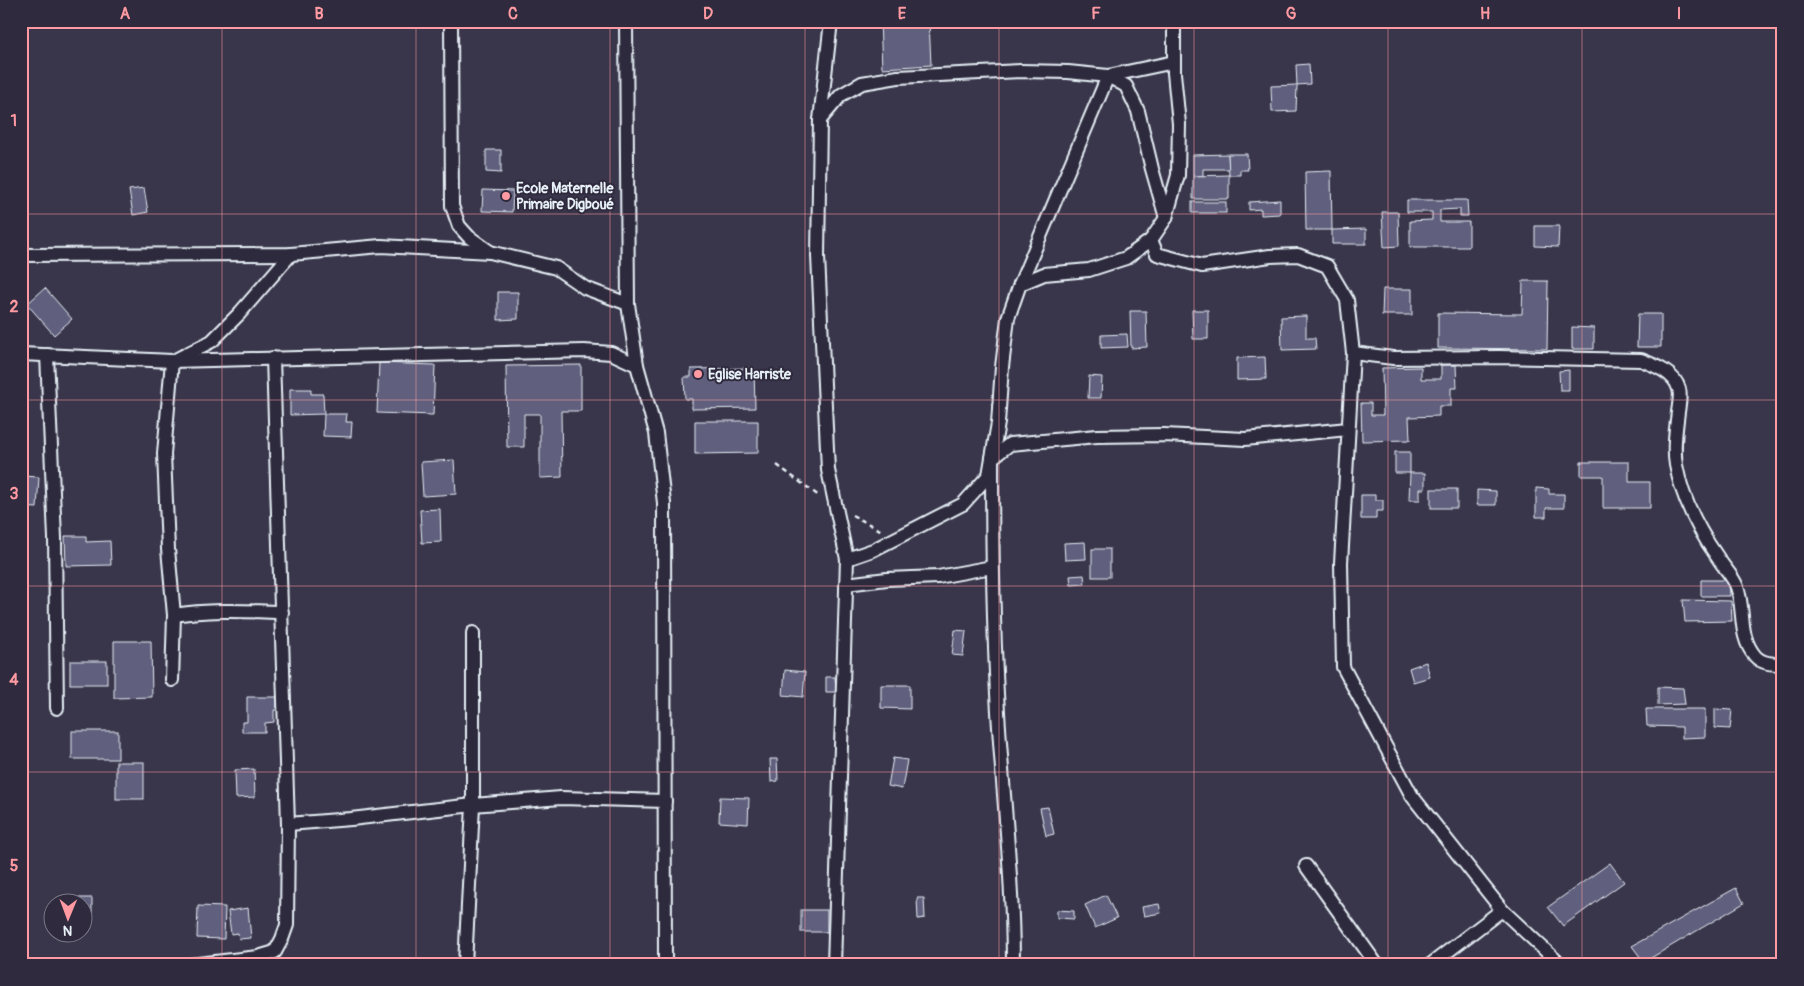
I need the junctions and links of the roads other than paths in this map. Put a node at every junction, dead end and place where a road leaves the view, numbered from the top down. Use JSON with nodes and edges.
{"nodes":[{"id":1,"x":451,"y":21,"type":"edge"},
{"id":2,"x":626,"y":21,"type":"edge"},
{"id":3,"x":831,"y":21,"type":"edge"},
{"id":4,"x":1174,"y":21,"type":"edge"},
{"id":5,"x":1174,"y":62,"type":"junction"},
{"id":6,"x":1108,"y":76,"type":"junction"},
{"id":7,"x":820,"y":120,"type":"junction"},
{"id":8,"x":1166,"y":218,"type":"junction"},
{"id":9,"x":1151,"y":240,"type":"junction"},
{"id":10,"x":490,"y":252,"type":"junction"},
{"id":11,"x":291,"y":254,"type":"junction"},
{"id":12,"x":21,"y":255,"type":"edge"},
{"id":13,"x":1020,"y":284,"type":"junction"},
{"id":14,"x":628,"y":304,"type":"junction"},
{"id":15,"x":1354,"y":353,"type":"junction"},
{"id":16,"x":21,"y":354,"type":"edge"},
{"id":17,"x":47,"y":355,"type":"junction"},
{"id":18,"x":273,"y":358,"type":"junction"},
{"id":19,"x":172,"y":361,"type":"junction"},
{"id":20,"x":637,"y":365,"type":"junction"},
{"id":21,"x":1348,"y":429,"type":"junction"},
{"id":22,"x":992,"y":458,"type":"junction"},
{"id":23,"x":846,"y":559,"type":"junction"},
{"id":24,"x":992,"y":567,"type":"junction"},
{"id":25,"x":846,"y":584,"type":"junction"},
{"id":26,"x":282,"y":612,"type":"junction"},
{"id":27,"x":174,"y":616,"type":"junction"},
{"id":28,"x":473,"y":633,"type":"dead end"},
{"id":29,"x":1783,"y":664,"type":"edge"},
{"id":30,"x":172,"y":680,"type":"dead end"},
{"id":31,"x":57,"y":708,"type":"dead end"},
{"id":32,"x":665,"y":801,"type":"junction"},
{"id":33,"x":473,"y":805,"type":"junction"},
{"id":34,"x":288,"y":824,"type":"junction"},
{"id":35,"x":1306,"y":866,"type":"dead end"},
{"id":36,"x":1502,"y":910,"type":"junction"},
{"id":37,"x":188,"y":965,"type":"edge"},
{"id":38,"x":465,"y":965,"type":"edge"},
{"id":39,"x":665,"y":965,"type":"edge"},
{"id":40,"x":834,"y":965,"type":"edge"},
{"id":41,"x":1013,"y":965,"type":"edge"},
{"id":42,"x":1377,"y":965,"type":"edge"},
{"id":43,"x":1430,"y":965,"type":"edge"},
{"id":44,"x":1561,"y":965,"type":"edge"}],
"edges":[{"from":1,"to":10,"type":"street"},
{"from":2,"to":14,"type":"street"},
{"from":3,"to":7,"type":"street"},
{"from":4,"to":5,"type":"street"},
{"from":5,"to":6,"type":"street"},
{"from":5,"to":8,"type":"street"},
{"from":6,"to":7,"type":"street"},
{"from":6,"to":8,"type":"street"},
{"from":6,"to":13,"type":"street"},
{"from":7,"to":23,"type":"street"},
{"from":8,"to":9,"type":"street"},
{"from":9,"to":13,"type":"street"},
{"from":9,"to":15,"type":"street"},
{"from":10,"to":11,"type":"street"},
{"from":10,"to":14,"type":"street"},
{"from":11,"to":12,"type":"street"},
{"from":11,"to":19,"type":"street"},
{"from":13,"to":22,"type":"street"},
{"from":14,"to":20,"type":"street"},
{"from":15,"to":21,"type":"street"},
{"from":15,"to":29,"type":"street"},
{"from":16,"to":17,"type":"street"},
{"from":17,"to":19,"type":"street"},
{"from":17,"to":31,"type":"street"},
{"from":18,"to":19,"type":"street"},
{"from":18,"to":20,"type":"street"},
{"from":18,"to":26,"type":"street"},
{"from":19,"to":27,"type":"street"},
{"from":20,"to":32,"type":"street"},
{"from":21,"to":22,"type":"street"},
{"from":21,"to":36,"type":"street"},
{"from":22,"to":23,"type":"street"},
{"from":22,"to":24,"type":"street"},
{"from":23,"to":25,"type":"street"},
{"from":24,"to":25,"type":"street"},
{"from":24,"to":41,"type":"street"},
{"from":25,"to":40,"type":"street"},
{"from":26,"to":27,"type":"street"},
{"from":26,"to":34,"type":"street"},
{"from":27,"to":30,"type":"street"},
{"from":28,"to":33,"type":"street"},
{"from":32,"to":33,"type":"street"},
{"from":32,"to":39,"type":"street"},
{"from":33,"to":34,"type":"street"},
{"from":33,"to":38,"type":"street"},
{"from":34,"to":37,"type":"street"},
{"from":35,"to":42,"type":"street"},
{"from":36,"to":43,"type":"street"},
{"from":36,"to":44,"type":"street"}]}
